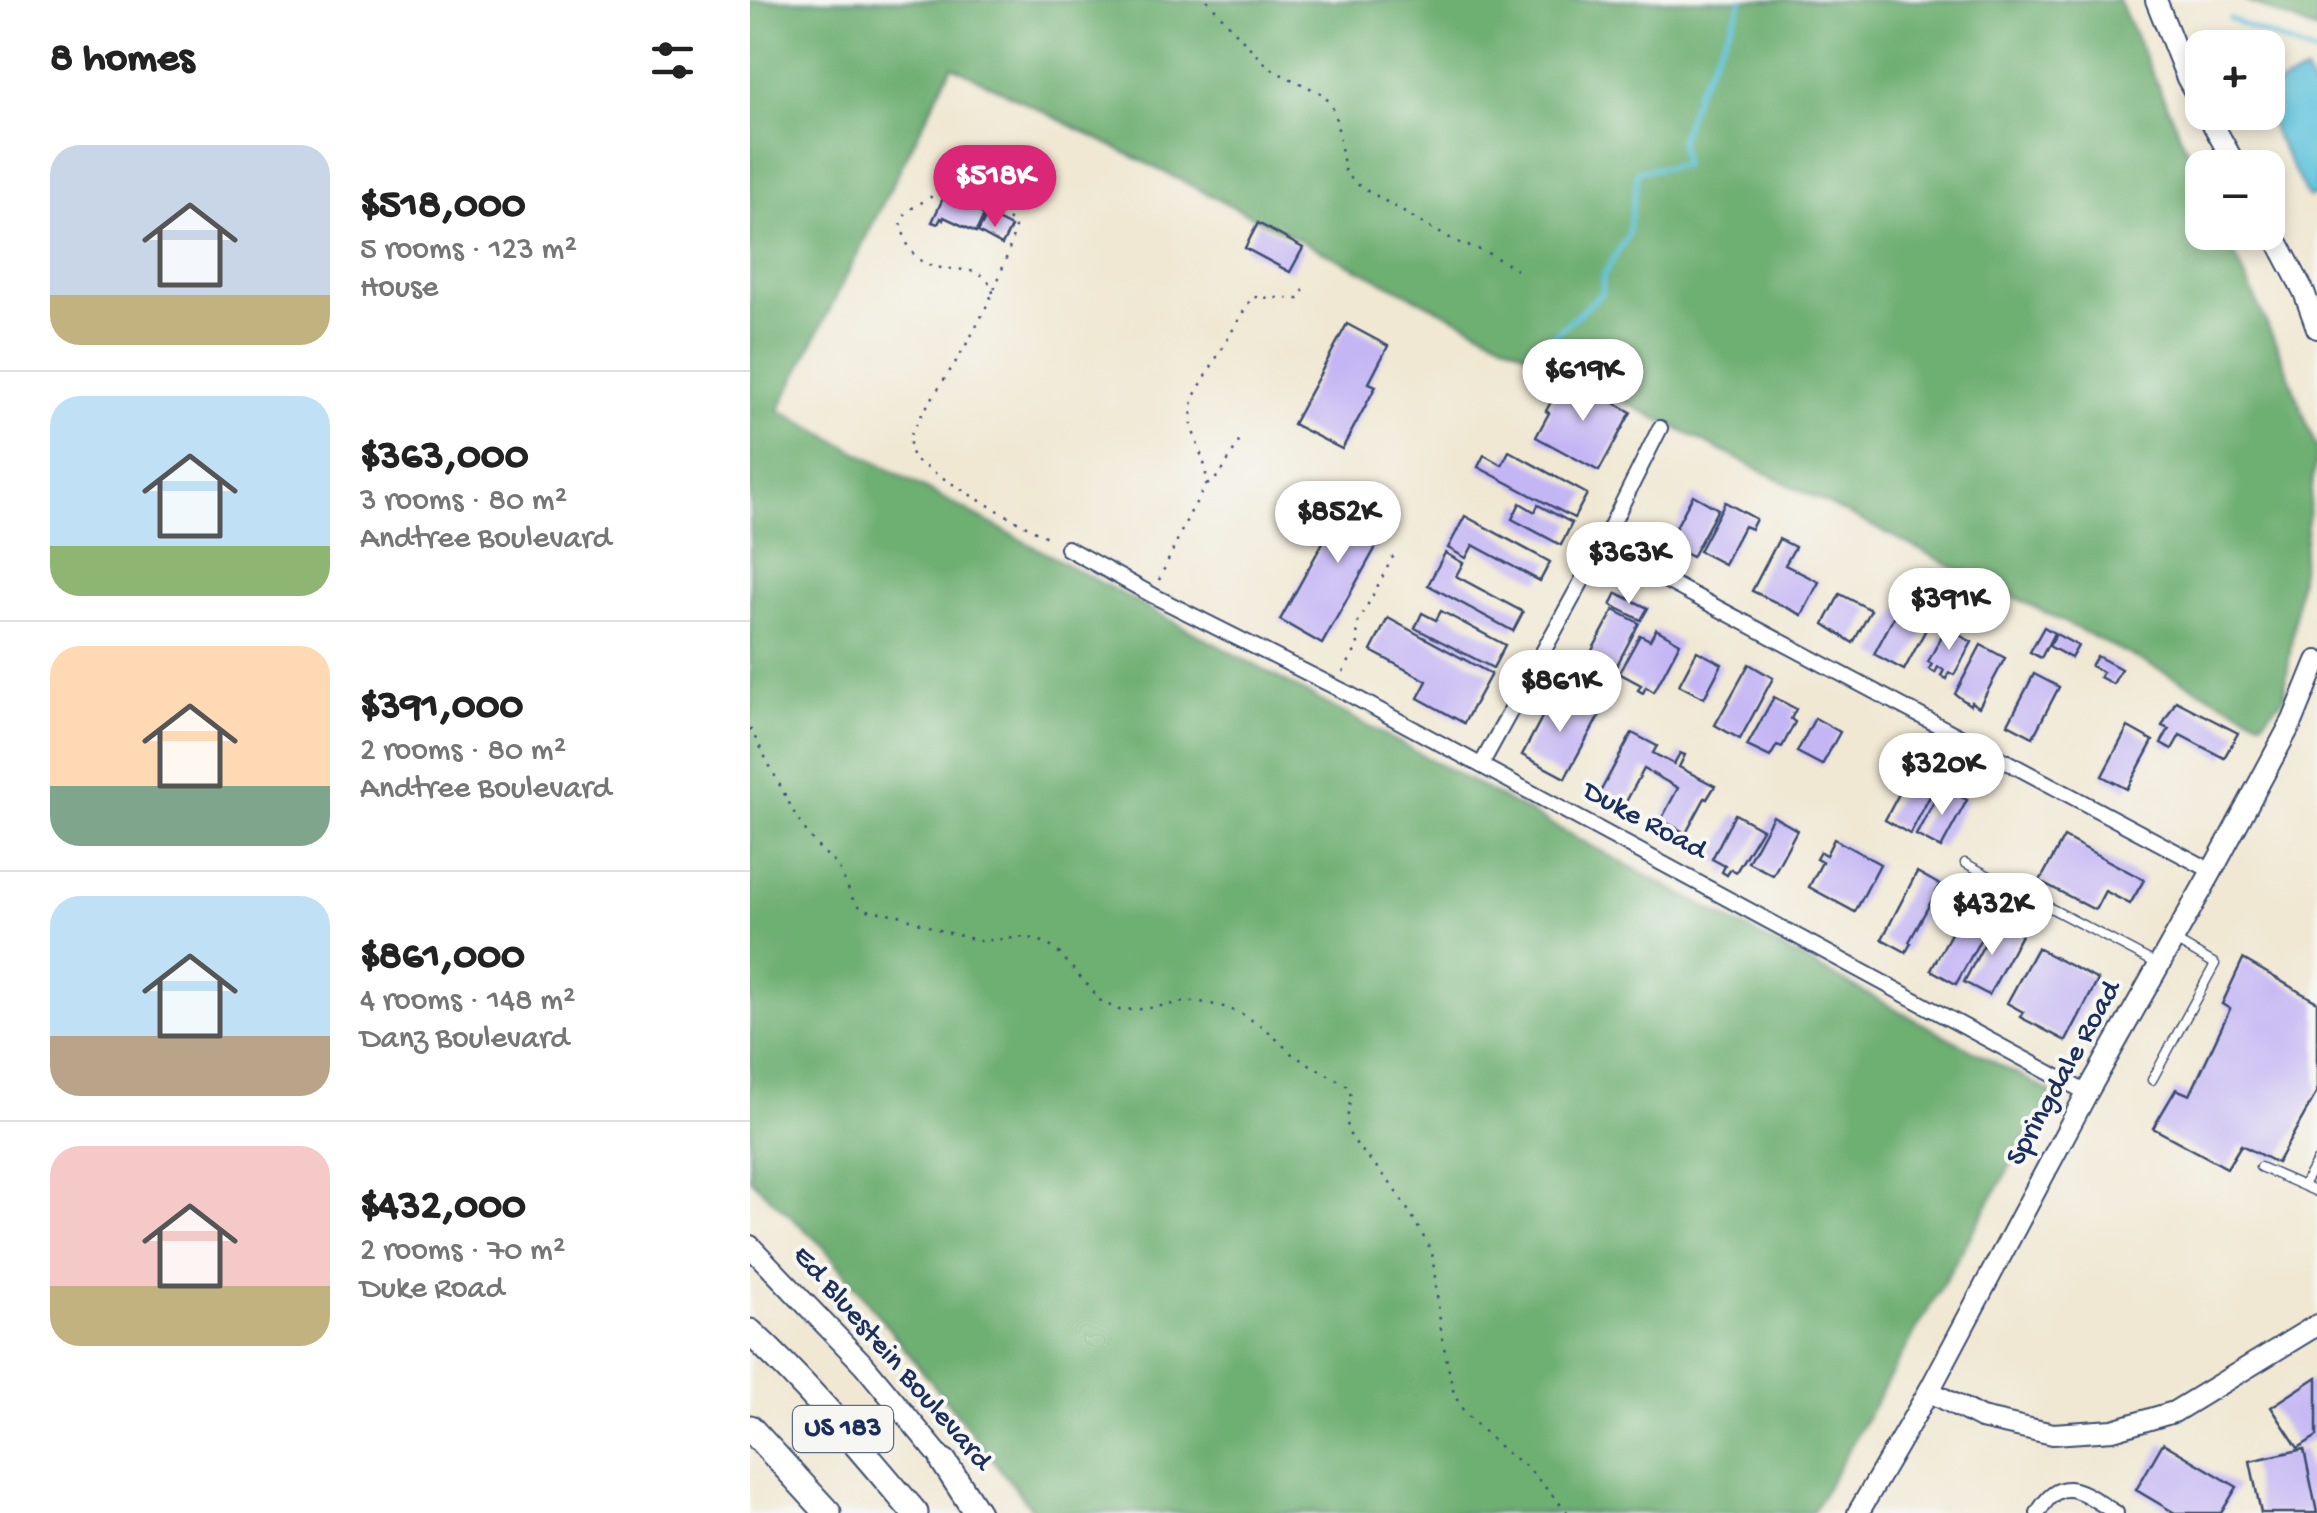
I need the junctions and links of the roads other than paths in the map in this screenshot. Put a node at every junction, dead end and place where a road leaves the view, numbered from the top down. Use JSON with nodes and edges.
{"nodes":[{"id":1,"x":2156,"y":0,"type":"edge"},
{"id":2,"x":2185,"y":73,"type":"edge"},
{"id":3,"x":2282,"y":250,"type":"edge"},
{"id":4,"x":2317,"y":328,"type":"edge"},
{"id":5,"x":1660,"y":428,"type":"dead end"},
{"id":6,"x":1601,"y":546,"type":"junction"},
{"id":7,"x":1067,"y":548,"type":"road end"},
{"id":8,"x":2317,"y":661,"type":"edge"},
{"id":9,"x":1482,"y":765,"type":"junction"},
{"id":10,"x":1965,"y":863,"type":"dead end"},
{"id":11,"x":2212,"y":871,"type":"junction"},
{"id":12,"x":2174,"y":940,"type":"junction"},
{"id":13,"x":2159,"y":965,"type":"junction"},
{"id":14,"x":2152,"y":1080,"type":"dead end"},
{"id":15,"x":2088,"y":1094,"type":"junction"},
{"id":16,"x":2317,"y":1160,"type":"edge"},
{"id":17,"x":2260,"y":1167,"type":"dead end"},
{"id":18,"x":2303,"y":1185,"type":"junction"},
{"id":19,"x":2317,"y":1192,"type":"edge"},
{"id":20,"x":750,"y":1246,"type":"edge"},
{"id":21,"x":750,"y":1324,"type":"edge"},
{"id":22,"x":2317,"y":1326,"type":"edge"},
{"id":23,"x":759,"y":1340,"type":"edge"},
{"id":24,"x":1929,"y":1391,"type":"junction"},
{"id":25,"x":750,"y":1431,"type":"edge"},
{"id":26,"x":944,"y":1462,"type":"junction"},
{"id":27,"x":828,"y":1513,"type":"edge"},
{"id":28,"x":914,"y":1513,"type":"edge"},
{"id":29,"x":977,"y":1513,"type":"edge"},
{"id":30,"x":986,"y":1513,"type":"edge"},
{"id":31,"x":1858,"y":1513,"type":"edge"},
{"id":32,"x":2038,"y":1513,"type":"edge"},
{"id":33,"x":2116,"y":1513,"type":"edge"}],
"edges":[{"from":1,"to":2,"type":"main road"},
{"from":3,"to":4,"type":"main road"},
{"from":5,"to":6,"type":"street"},
{"from":6,"to":9,"type":"street"},
{"from":6,"to":11,"type":"street"},
{"from":7,"to":9,"type":"street","name":"Duke Road"},
{"from":8,"to":11,"type":"main road","name":"Springdale Road"},
{"from":9,"to":15,"type":"street","name":"Duke Road"},
{"from":10,"to":13,"type":"lane"},
{"from":11,"to":12,"type":"main road","name":"Springdale Road"},
{"from":12,"to":13,"type":"main road","name":"Springdale Road"},
{"from":12,"to":14,"type":"lane"},
{"from":13,"to":15,"type":"main road","name":"Springdale Road"},
{"from":15,"to":24,"type":"main road","name":"Springdale Road"},
{"from":16,"to":18,"type":"lane"},
{"from":17,"to":18,"type":"lane"},
{"from":18,"to":19,"type":"lane"},
{"from":20,"to":26,"type":"main road","name":"Ed Bluestein Boulevard"},
{"from":21,"to":23,"type":"highway"},
{"from":22,"to":24,"type":"main road"},
{"from":23,"to":28,"type":"highway","number":"US 183"},
{"from":24,"to":31,"type":"main road","name":"Springdale Road"},
{"from":25,"to":27,"type":"highway","number":"US 183"},
{"from":26,"to":29,"type":"highway"},
{"from":26,"to":30,"type":"main road","name":"Ed Bluestein Boulevard"},
{"from":32,"to":33,"type":"street"}]}
